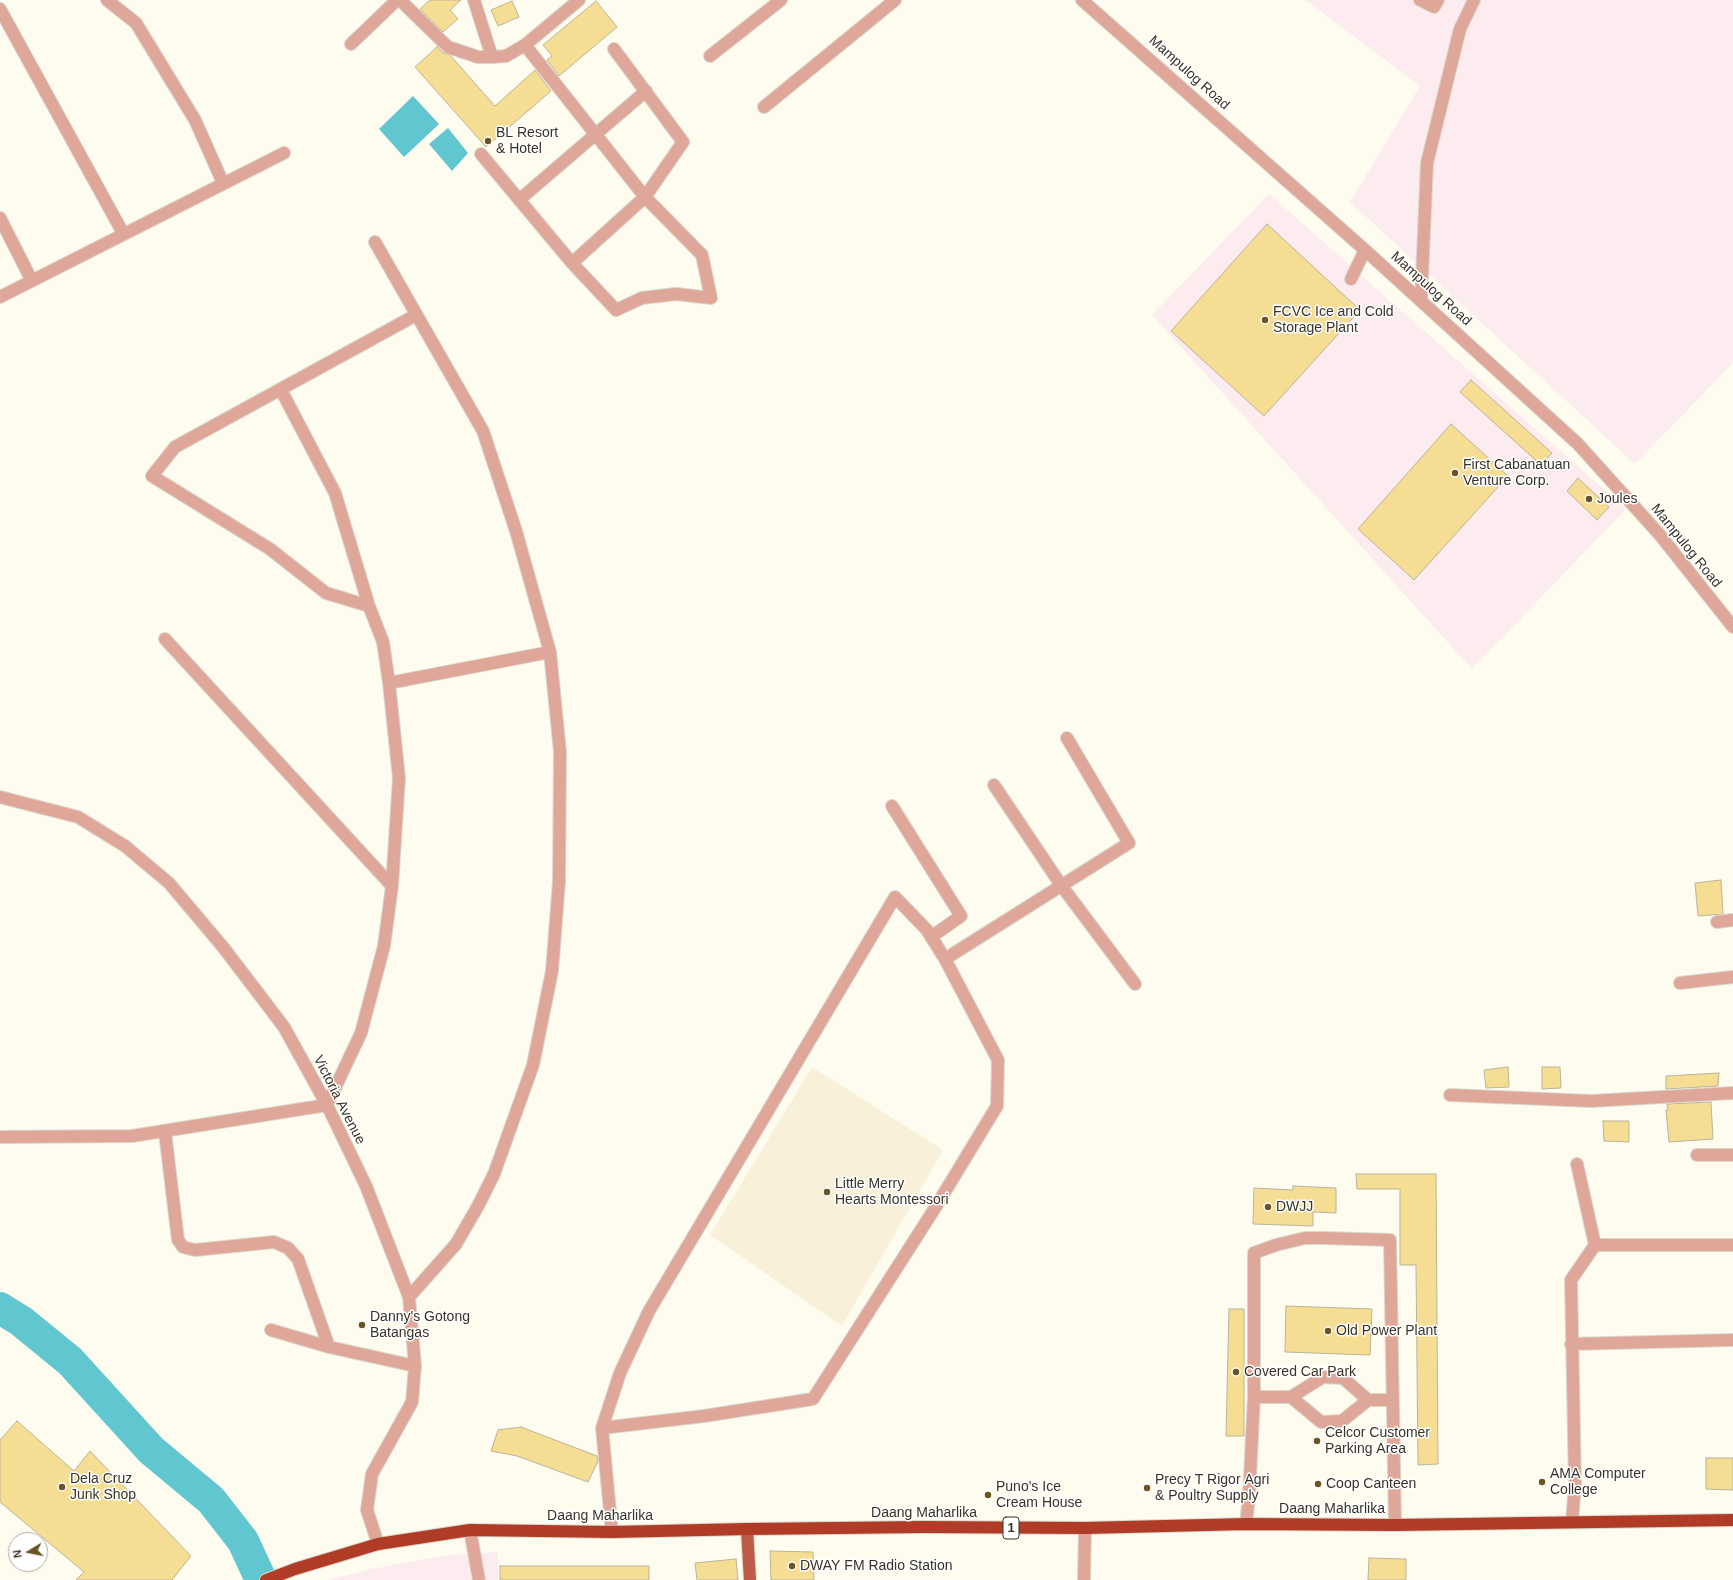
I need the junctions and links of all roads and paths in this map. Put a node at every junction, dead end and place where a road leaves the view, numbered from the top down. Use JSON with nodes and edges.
{"nodes":[{"id":1,"x":107,"y":0,"type":"edge"},
{"id":2,"x":397,"y":0,"type":"edge"},
{"id":3,"x":400,"y":0,"type":"edge"},
{"id":4,"x":474,"y":0,"type":"edge"},
{"id":5,"x":579,"y":0,"type":"edge"},
{"id":6,"x":781,"y":0,"type":"edge"},
{"id":7,"x":895,"y":0,"type":"edge"},
{"id":8,"x":1082,"y":0,"type":"edge"},
{"id":9,"x":1420,"y":0,"type":"edge"},
{"id":10,"x":1438,"y":0,"type":"edge"},
{"id":11,"x":1474,"y":0,"type":"edge"},
{"id":12,"x":0,"y":9,"type":"edge"},
{"id":13,"x":351,"y":44,"type":"dead end"},
{"id":14,"x":525,"y":45,"type":"junction"},
{"id":15,"x":614,"y":49,"type":"dead end"},
{"id":16,"x":710,"y":56,"type":"dead end"},
{"id":17,"x":492,"y":57,"type":"junction"},
{"id":18,"x":646,"y":91,"type":"junction"},
{"id":19,"x":764,"y":107,"type":"dead end"},
{"id":20,"x":596,"y":135,"type":"junction"},
{"id":21,"x":284,"y":153,"type":"dead end"},
{"id":22,"x":481,"y":154,"type":"dead end"},
{"id":23,"x":223,"y":183,"type":"junction"},
{"id":24,"x":646,"y":197,"type":"junction"},
{"id":25,"x":519,"y":200,"type":"junction"},
{"id":26,"x":0,"y":218,"type":"edge"},
{"id":27,"x":123,"y":233,"type":"junction"},
{"id":28,"x":375,"y":242,"type":"dead end"},
{"id":29,"x":1365,"y":250,"type":"junction"},
{"id":30,"x":572,"y":263,"type":"junction"},
{"id":31,"x":1351,"y":279,"type":"dead end"},
{"id":32,"x":32,"y":281,"type":"junction"},
{"id":33,"x":0,"y":297,"type":"edge"},
{"id":34,"x":1421,"y":300,"type":"junction"},
{"id":35,"x":416,"y":315,"type":"junction"},
{"id":36,"x":281,"y":390,"type":"junction"},
{"id":37,"x":369,"y":606,"type":"junction"},
{"id":38,"x":1733,"y":627,"type":"edge"},
{"id":39,"x":165,"y":639,"type":"dead end"},
{"id":40,"x":550,"y":652,"type":"junction"},
{"id":41,"x":389,"y":683,"type":"junction"},
{"id":42,"x":1067,"y":738,"type":"dead end"},
{"id":43,"x":994,"y":785,"type":"dead end"},
{"id":44,"x":0,"y":797,"type":"edge"},
{"id":45,"x":892,"y":806,"type":"dead end"},
{"id":46,"x":1061,"y":885,"type":"junction"},
{"id":47,"x":392,"y":886,"type":"junction"},
{"id":48,"x":1733,"y":920,"type":"edge"},
{"id":49,"x":1717,"y":922,"type":"dead end"},
{"id":50,"x":932,"y":937,"type":"junction"},
{"id":51,"x":945,"y":959,"type":"junction"},
{"id":52,"x":1733,"y":977,"type":"edge"},
{"id":53,"x":1680,"y":983,"type":"dead end"},
{"id":54,"x":1135,"y":984,"type":"dead end"},
{"id":55,"x":1733,"y":1093,"type":"edge"},
{"id":56,"x":1450,"y":1095,"type":"dead end"},
{"id":57,"x":327,"y":1105,"type":"junction"},
{"id":58,"x":165,"y":1132,"type":"junction"},
{"id":59,"x":0,"y":1137,"type":"edge"},
{"id":60,"x":1697,"y":1155,"type":"dead end"},
{"id":61,"x":1733,"y":1155,"type":"edge"},
{"id":62,"x":1577,"y":1164,"type":"dead end"},
{"id":63,"x":1595,"y":1245,"type":"junction"},
{"id":64,"x":1733,"y":1245,"type":"edge"},
{"id":65,"x":409,"y":1297,"type":"junction"},
{"id":66,"x":271,"y":1330,"type":"dead end"},
{"id":67,"x":1733,"y":1340,"type":"edge"},
{"id":68,"x":1571,"y":1344,"type":"junction"},
{"id":69,"x":329,"y":1346,"type":"junction"},
{"id":70,"x":415,"y":1366,"type":"junction"},
{"id":71,"x":1254,"y":1397,"type":"junction"},
{"id":72,"x":1291,"y":1397,"type":"junction"},
{"id":73,"x":1368,"y":1400,"type":"junction"},
{"id":74,"x":1392,"y":1400,"type":"junction"},
{"id":75,"x":602,"y":1428,"type":"junction"},
{"id":76,"x":1733,"y":1520,"type":"edge"},
{"id":77,"x":1572,"y":1521,"type":"junction"},
{"id":78,"x":1246,"y":1524,"type":"junction"},
{"id":79,"x":1395,"y":1525,"type":"junction"},
{"id":80,"x":1085,"y":1528,"type":"junction"},
{"id":81,"x":746,"y":1529,"type":"junction"},
{"id":82,"x":470,"y":1530,"type":"junction"},
{"id":83,"x":612,"y":1532,"type":"junction"},
{"id":84,"x":378,"y":1544,"type":"junction"},
{"id":85,"x":266,"y":1580,"type":"edge"},
{"id":86,"x":480,"y":1580,"type":"edge"},
{"id":87,"x":750,"y":1580,"type":"edge"},
{"id":88,"x":1084,"y":1580,"type":"edge"}],
"edges":[{"from":1,"to":23,"type":"street"},
{"from":2,"to":13,"type":"street"},
{"from":3,"to":17,"type":"street"},
{"from":4,"to":17,"type":"street"},
{"from":5,"to":14,"type":"street"},
{"from":6,"to":16,"type":"street"},
{"from":7,"to":19,"type":"street"},
{"from":8,"to":29,"type":"street","name":"Mampulog Road"},
{"from":9,"to":10,"type":"street"},
{"from":11,"to":34,"type":"street"},
{"from":12,"to":27,"type":"street"},
{"from":14,"to":17,"type":"street"},
{"from":14,"to":20,"type":"street"},
{"from":15,"to":18,"type":"street"},
{"from":18,"to":20,"type":"street"},
{"from":18,"to":24,"type":"street"},
{"from":20,"to":24,"type":"street"},
{"from":20,"to":25,"type":"street"},
{"from":21,"to":23,"type":"street"},
{"from":22,"to":25,"type":"street"},
{"from":23,"to":27,"type":"street"},
{"from":24,"to":30,"type":"street"},
{"from":24,"to":30,"type":"street"},
{"from":25,"to":30,"type":"street"},
{"from":26,"to":32,"type":"street"},
{"from":27,"to":32,"type":"street"},
{"from":28,"to":35,"type":"street"},
{"from":29,"to":31,"type":"street"},
{"from":29,"to":34,"type":"street","name":"Mampulog Road"},
{"from":32,"to":33,"type":"street"},
{"from":34,"to":38,"type":"street","name":"Mampulog Road"},
{"from":35,"to":36,"type":"street"},
{"from":35,"to":40,"type":"street"},
{"from":36,"to":37,"type":"street"},
{"from":36,"to":37,"type":"street"},
{"from":37,"to":41,"type":"street"},
{"from":39,"to":47,"type":"street"},
{"from":40,"to":41,"type":"street"},
{"from":40,"to":65,"type":"street"},
{"from":41,"to":47,"type":"street"},
{"from":42,"to":46,"type":"street"},
{"from":43,"to":46,"type":"street"},
{"from":44,"to":57,"type":"street","name":"Victoria Avenue"},
{"from":45,"to":50,"type":"street"},
{"from":46,"to":51,"type":"street"},
{"from":46,"to":54,"type":"street"},
{"from":47,"to":57,"type":"street"},
{"from":48,"to":49,"type":"street"},
{"from":50,"to":51,"type":"street"},
{"from":50,"to":75,"type":"street"},
{"from":51,"to":75,"type":"street"},
{"from":52,"to":53,"type":"street"},
{"from":55,"to":56,"type":"street"},
{"from":57,"to":58,"type":"street"},
{"from":57,"to":65,"type":"street","name":"Victoria Avenue"},
{"from":58,"to":59,"type":"street"},
{"from":58,"to":69,"type":"street"},
{"from":60,"to":61,"type":"street"},
{"from":62,"to":63,"type":"street"},
{"from":63,"to":64,"type":"street"},
{"from":63,"to":68,"type":"street"},
{"from":65,"to":70,"type":"street","name":"Victoria Avenue"},
{"from":66,"to":69,"type":"street"},
{"from":67,"to":68,"type":"street"},
{"from":68,"to":77,"type":"street"},
{"from":69,"to":70,"type":"street"},
{"from":70,"to":84,"type":"street","name":"Victoria Avenue"},
{"from":71,"to":72,"type":"street"},
{"from":71,"to":74,"type":"street"},
{"from":71,"to":78,"type":"street"},
{"from":72,"to":73,"type":"street"},
{"from":72,"to":73,"type":"street"},
{"from":73,"to":74,"type":"street"},
{"from":74,"to":79,"type":"street"},
{"from":75,"to":83,"type":"street"},
{"from":76,"to":77,"type":"highway","name":"Daang Maharlika","number":"1"},
{"from":77,"to":79,"type":"highway","name":"Daang Maharlika","number":"1"},
{"from":78,"to":79,"type":"highway","name":"Daang Maharlika","number":"1"},
{"from":78,"to":80,"type":"highway","name":"Daang Maharlika","number":"1"},
{"from":80,"to":81,"type":"highway","name":"Daang Maharlika","number":"1"},
{"from":80,"to":88,"type":"street"},
{"from":81,"to":83,"type":"highway","name":"Daang Maharlika","number":"1"},
{"from":81,"to":87,"type":"main road"},
{"from":82,"to":83,"type":"highway","name":"Daang Maharlika","number":"1"},
{"from":82,"to":84,"type":"highway","name":"Daang Maharlika","number":"1"},
{"from":82,"to":86,"type":"street"},
{"from":84,"to":85,"type":"highway","name":"Daang Maharlika","number":"1"}]}
